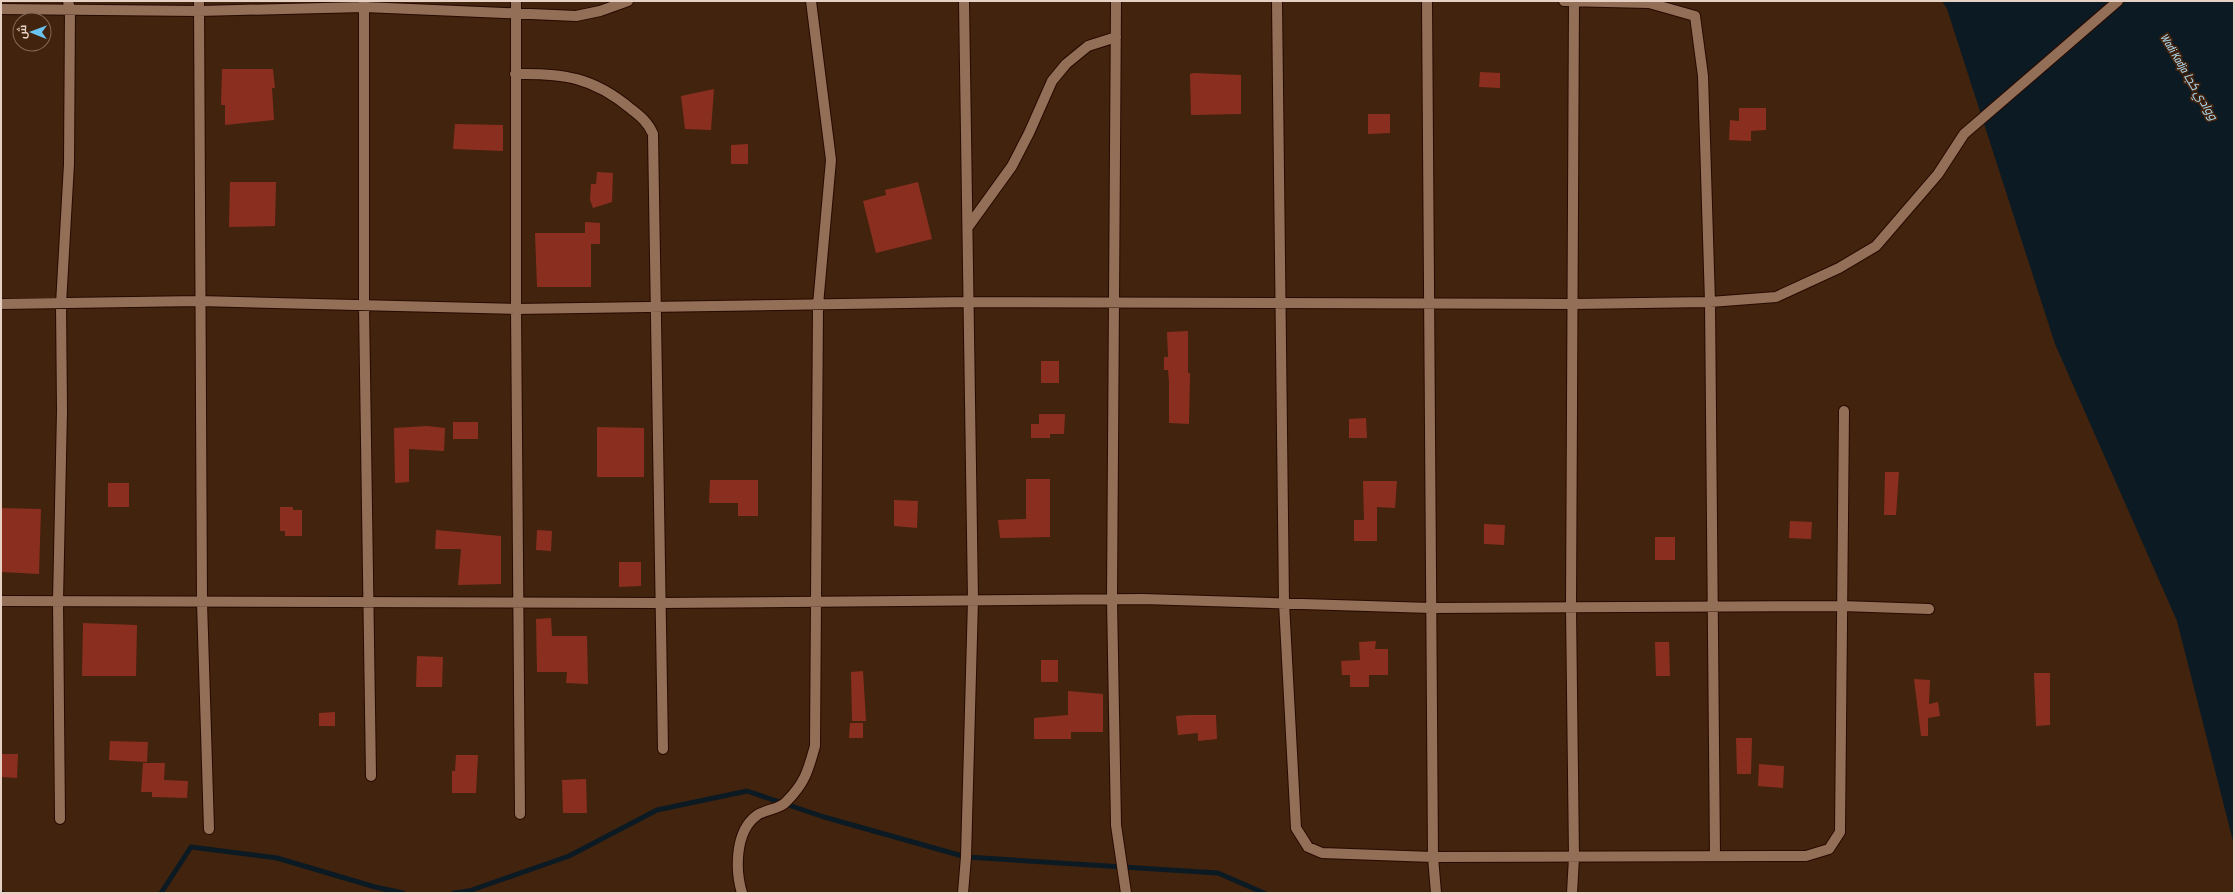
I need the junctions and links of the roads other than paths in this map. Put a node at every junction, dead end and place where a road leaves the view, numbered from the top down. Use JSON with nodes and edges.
{"nodes":[{"id":1,"x":516,"y":1,"type":"edge"},
{"id":2,"x":628,"y":1,"type":"edge"},
{"id":3,"x":811,"y":1,"type":"edge"},
{"id":4,"x":964,"y":1,"type":"edge"},
{"id":5,"x":1116,"y":1,"type":"edge"},
{"id":6,"x":1277,"y":1,"type":"edge"},
{"id":7,"x":1427,"y":1,"type":"edge"},
{"id":8,"x":1564,"y":1,"type":"edge"},
{"id":9,"x":1574,"y":1,"type":"edge"},
{"id":10,"x":2118,"y":1,"type":"edge"},
{"id":11,"x":364,"y":4,"type":"edge"},
{"id":12,"x":70,"y":5,"type":"edge"},
{"id":13,"x":199,"y":6,"type":"edge"},
{"id":14,"x":1,"y":9,"type":"edge"},
{"id":15,"x":517,"y":14,"type":"junction"},
{"id":16,"x":1116,"y":37,"type":"junction"},
{"id":17,"x":515,"y":74,"type":"junction"},
{"id":18,"x":968,"y":227,"type":"junction"},
{"id":19,"x":199,"y":301,"type":"junction"},
{"id":20,"x":969,"y":302,"type":"junction"},
{"id":21,"x":1279,"y":302,"type":"junction"},
{"id":22,"x":1710,"y":302,"type":"junction"},
{"id":23,"x":1113,"y":303,"type":"junction"},
{"id":24,"x":1,"y":304,"type":"edge"},
{"id":25,"x":61,"y":304,"type":"junction"},
{"id":26,"x":1431,"y":304,"type":"junction"},
{"id":27,"x":1572,"y":304,"type":"junction"},
{"id":28,"x":818,"y":305,"type":"junction"},
{"id":29,"x":364,"y":306,"type":"junction"},
{"id":30,"x":655,"y":306,"type":"junction"},
{"id":31,"x":516,"y":310,"type":"junction"},
{"id":32,"x":1844,"y":411,"type":"dead end"},
{"id":33,"x":1112,"y":599,"type":"junction"},
{"id":34,"x":974,"y":600,"type":"junction"},
{"id":35,"x":1,"y":601,"type":"edge"},
{"id":36,"x":58,"y":601,"type":"junction"},
{"id":37,"x":202,"y":602,"type":"junction"},
{"id":38,"x":369,"y":602,"type":"junction"},
{"id":39,"x":816,"y":602,"type":"junction"},
{"id":40,"x":518,"y":603,"type":"junction"},
{"id":41,"x":659,"y":603,"type":"junction"},
{"id":42,"x":1284,"y":603,"type":"junction"},
{"id":43,"x":1842,"y":606,"type":"junction"},
{"id":44,"x":1712,"y":607,"type":"junction"},
{"id":45,"x":1431,"y":608,"type":"junction"},
{"id":46,"x":1571,"y":608,"type":"junction"},
{"id":47,"x":1929,"y":609,"type":"dead end"},
{"id":48,"x":663,"y":749,"type":"dead end"},
{"id":49,"x":371,"y":776,"type":"dead end"},
{"id":50,"x":520,"y":814,"type":"dead end"},
{"id":51,"x":60,"y":819,"type":"dead end"},
{"id":52,"x":209,"y":829,"type":"dead end"},
{"id":53,"x":1715,"y":856,"type":"junction"},
{"id":54,"x":1433,"y":857,"type":"junction"},
{"id":55,"x":1574,"y":857,"type":"junction"},
{"id":56,"x":742,"y":893,"type":"edge"},
{"id":57,"x":963,"y":893,"type":"edge"},
{"id":58,"x":1126,"y":893,"type":"edge"},
{"id":59,"x":1436,"y":893,"type":"edge"},
{"id":60,"x":1572,"y":893,"type":"edge"}],
"edges":[{"from":1,"to":15,"type":"street"},
{"from":2,"to":15,"type":"street"},
{"from":3,"to":28,"type":"street"},
{"from":4,"to":18,"type":"street"},
{"from":5,"to":16,"type":"street"},
{"from":6,"to":21,"type":"street"},
{"from":7,"to":26,"type":"street"},
{"from":8,"to":9,"type":"street"},
{"from":9,"to":22,"type":"street"},
{"from":9,"to":27,"type":"street"},
{"from":10,"to":22,"type":"street"},
{"from":11,"to":13,"type":"street"},
{"from":11,"to":15,"type":"street"},
{"from":11,"to":29,"type":"street"},
{"from":12,"to":13,"type":"street"},
{"from":12,"to":14,"type":"street"},
{"from":12,"to":25,"type":"street"},
{"from":13,"to":19,"type":"street"},
{"from":15,"to":17,"type":"street"},
{"from":16,"to":18,"type":"street"},
{"from":16,"to":23,"type":"street"},
{"from":17,"to":30,"type":"street"},
{"from":17,"to":31,"type":"street"},
{"from":18,"to":20,"type":"street"},
{"from":19,"to":25,"type":"street"},
{"from":19,"to":29,"type":"street"},
{"from":19,"to":37,"type":"street"},
{"from":20,"to":23,"type":"street"},
{"from":20,"to":28,"type":"street"},
{"from":20,"to":34,"type":"street"},
{"from":21,"to":23,"type":"street"},
{"from":21,"to":26,"type":"street"},
{"from":21,"to":42,"type":"street"},
{"from":22,"to":27,"type":"street"},
{"from":22,"to":44,"type":"street"},
{"from":23,"to":33,"type":"street"},
{"from":24,"to":25,"type":"street"},
{"from":25,"to":36,"type":"street"},
{"from":26,"to":27,"type":"street"},
{"from":26,"to":45,"type":"street"},
{"from":27,"to":46,"type":"street"},
{"from":28,"to":30,"type":"street"},
{"from":28,"to":39,"type":"street"},
{"from":29,"to":31,"type":"street"},
{"from":29,"to":38,"type":"street"},
{"from":30,"to":31,"type":"street"},
{"from":30,"to":41,"type":"street"},
{"from":31,"to":40,"type":"street"},
{"from":32,"to":43,"type":"street"},
{"from":33,"to":34,"type":"street"},
{"from":33,"to":42,"type":"street"},
{"from":33,"to":58,"type":"street"},
{"from":34,"to":39,"type":"street"},
{"from":34,"to":57,"type":"street"},
{"from":35,"to":36,"type":"street"},
{"from":36,"to":37,"type":"street"},
{"from":36,"to":51,"type":"street"},
{"from":37,"to":38,"type":"street"},
{"from":37,"to":52,"type":"street"},
{"from":38,"to":40,"type":"street"},
{"from":38,"to":49,"type":"street"},
{"from":39,"to":41,"type":"street"},
{"from":39,"to":56,"type":"street"},
{"from":40,"to":41,"type":"street"},
{"from":40,"to":50,"type":"street"},
{"from":41,"to":48,"type":"street"},
{"from":42,"to":45,"type":"street"},
{"from":42,"to":54,"type":"street"},
{"from":43,"to":44,"type":"street"},
{"from":43,"to":47,"type":"street"},
{"from":43,"to":53,"type":"street"},
{"from":44,"to":46,"type":"street"},
{"from":44,"to":53,"type":"street"},
{"from":45,"to":46,"type":"street"},
{"from":45,"to":54,"type":"street"},
{"from":46,"to":55,"type":"street"},
{"from":53,"to":55,"type":"street"},
{"from":54,"to":55,"type":"street"},
{"from":54,"to":59,"type":"street"},
{"from":55,"to":60,"type":"street"}]}
